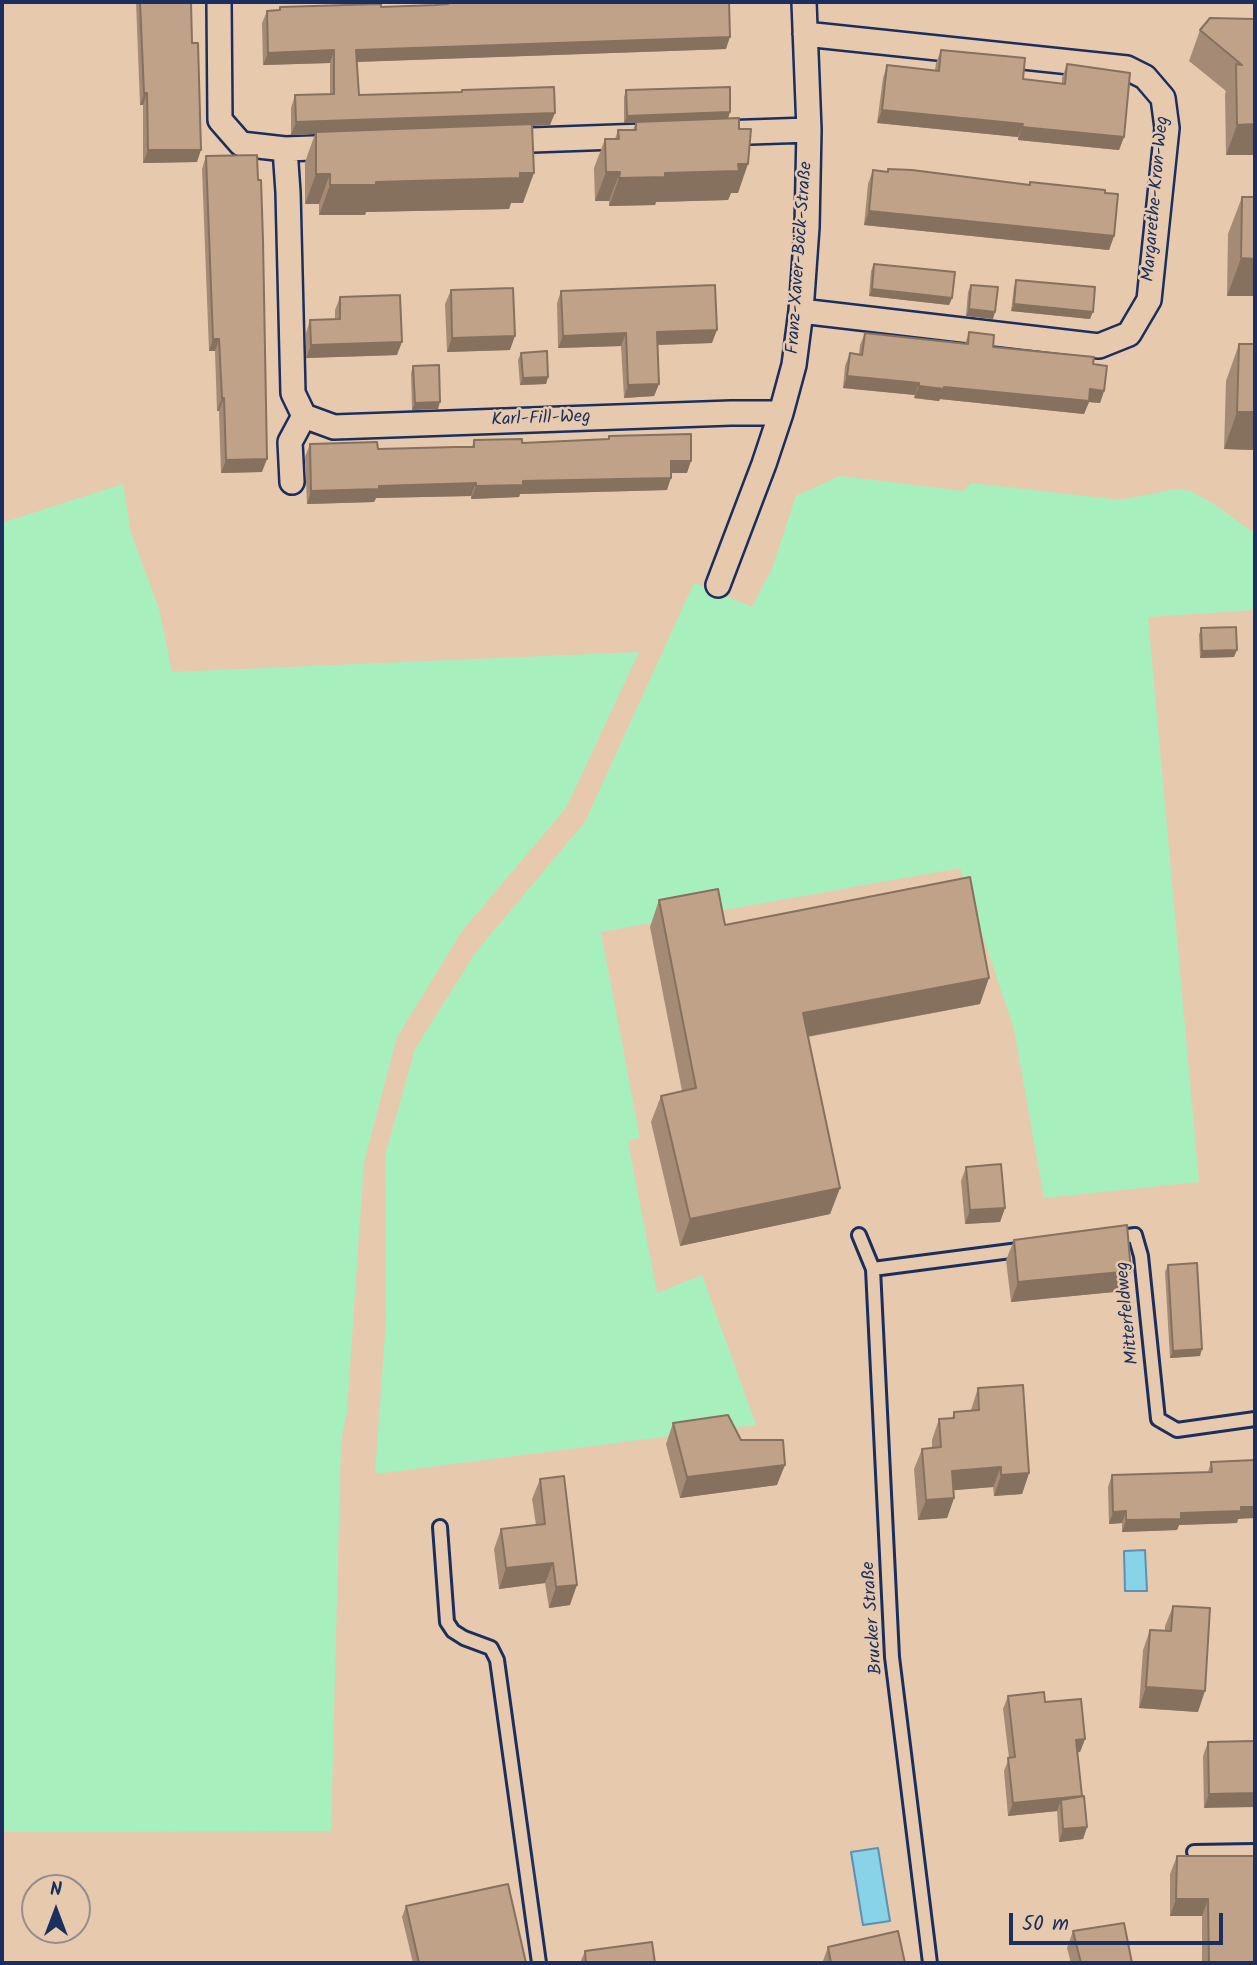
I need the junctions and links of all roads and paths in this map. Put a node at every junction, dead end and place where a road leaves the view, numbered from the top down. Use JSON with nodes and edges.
{"nodes":[{"id":1,"x":219,"y":2,"type":"edge"},
{"id":2,"x":804,"y":2,"type":"edge"},
{"id":3,"x":805,"y":34,"type":"junction"},
{"id":4,"x":808,"y":130,"type":"junction"},
{"id":5,"x":698,"y":134,"type":"edge"},
{"id":6,"x":670,"y":135,"type":"edge"},
{"id":7,"x":478,"y":142,"type":"edge"},
{"id":8,"x":368,"y":146,"type":"edge"},
{"id":9,"x":285,"y":149,"type":"junction"},
{"id":10,"x":801,"y":311,"type":"junction"},
{"id":11,"x":781,"y":413,"type":"junction"},
{"id":12,"x":304,"y":416,"type":"junction"},
{"id":13,"x":292,"y":482,"type":"dead end"},
{"id":14,"x":718,"y":585,"type":"dead end"},
{"id":15,"x":859,"y":1235,"type":"dead end"},
{"id":16,"x":1107,"y":1239,"type":"edge"},
{"id":17,"x":1038,"y":1248,"type":"edge"},
{"id":18,"x":873,"y":1269,"type":"junction"},
{"id":19,"x":1255,"y":1419,"type":"edge"},
{"id":20,"x":440,"y":1527,"type":"dead end"},
{"id":21,"x":1255,"y":1851,"type":"edge"},
{"id":22,"x":1194,"y":1852,"type":"dead end"},
{"id":23,"x":539,"y":1963,"type":"edge"},
{"id":24,"x":930,"y":1963,"type":"edge"}],
"edges":[{"from":1,"to":9,"type":"street"},
{"from":2,"to":3,"type":"street","name":"Franz-Xaver-Böck-Straße"},
{"from":3,"to":4,"type":"street","name":"Franz-Xaver-Böck-Straße"},
{"from":3,"to":10,"type":"street","name":"Margarethe-Kron-Weg"},
{"from":4,"to":5,"type":"street"},
{"from":4,"to":10,"type":"street","name":"Franz-Xaver-Böck-Straße"},
{"from":6,"to":7,"type":"street"},
{"from":8,"to":9,"type":"street"},
{"from":9,"to":12,"type":"street"},
{"from":10,"to":11,"type":"street","name":"Franz-Xaver-Böck-Straße"},
{"from":11,"to":12,"type":"street","name":"Karl-Fill-Weg"},
{"from":11,"to":14,"type":"street","name":"Franz-Xaver-Böck-Straße"},
{"from":12,"to":13,"type":"street"},
{"from":15,"to":18,"type":"lane"},
{"from":16,"to":19,"type":"lane","name":"Mitterfeldweg"},
{"from":17,"to":18,"type":"lane"},
{"from":18,"to":24,"type":"lane","name":"Brucker Straße"},
{"from":20,"to":23,"type":"lane"},
{"from":21,"to":22,"type":"lane"}]}
